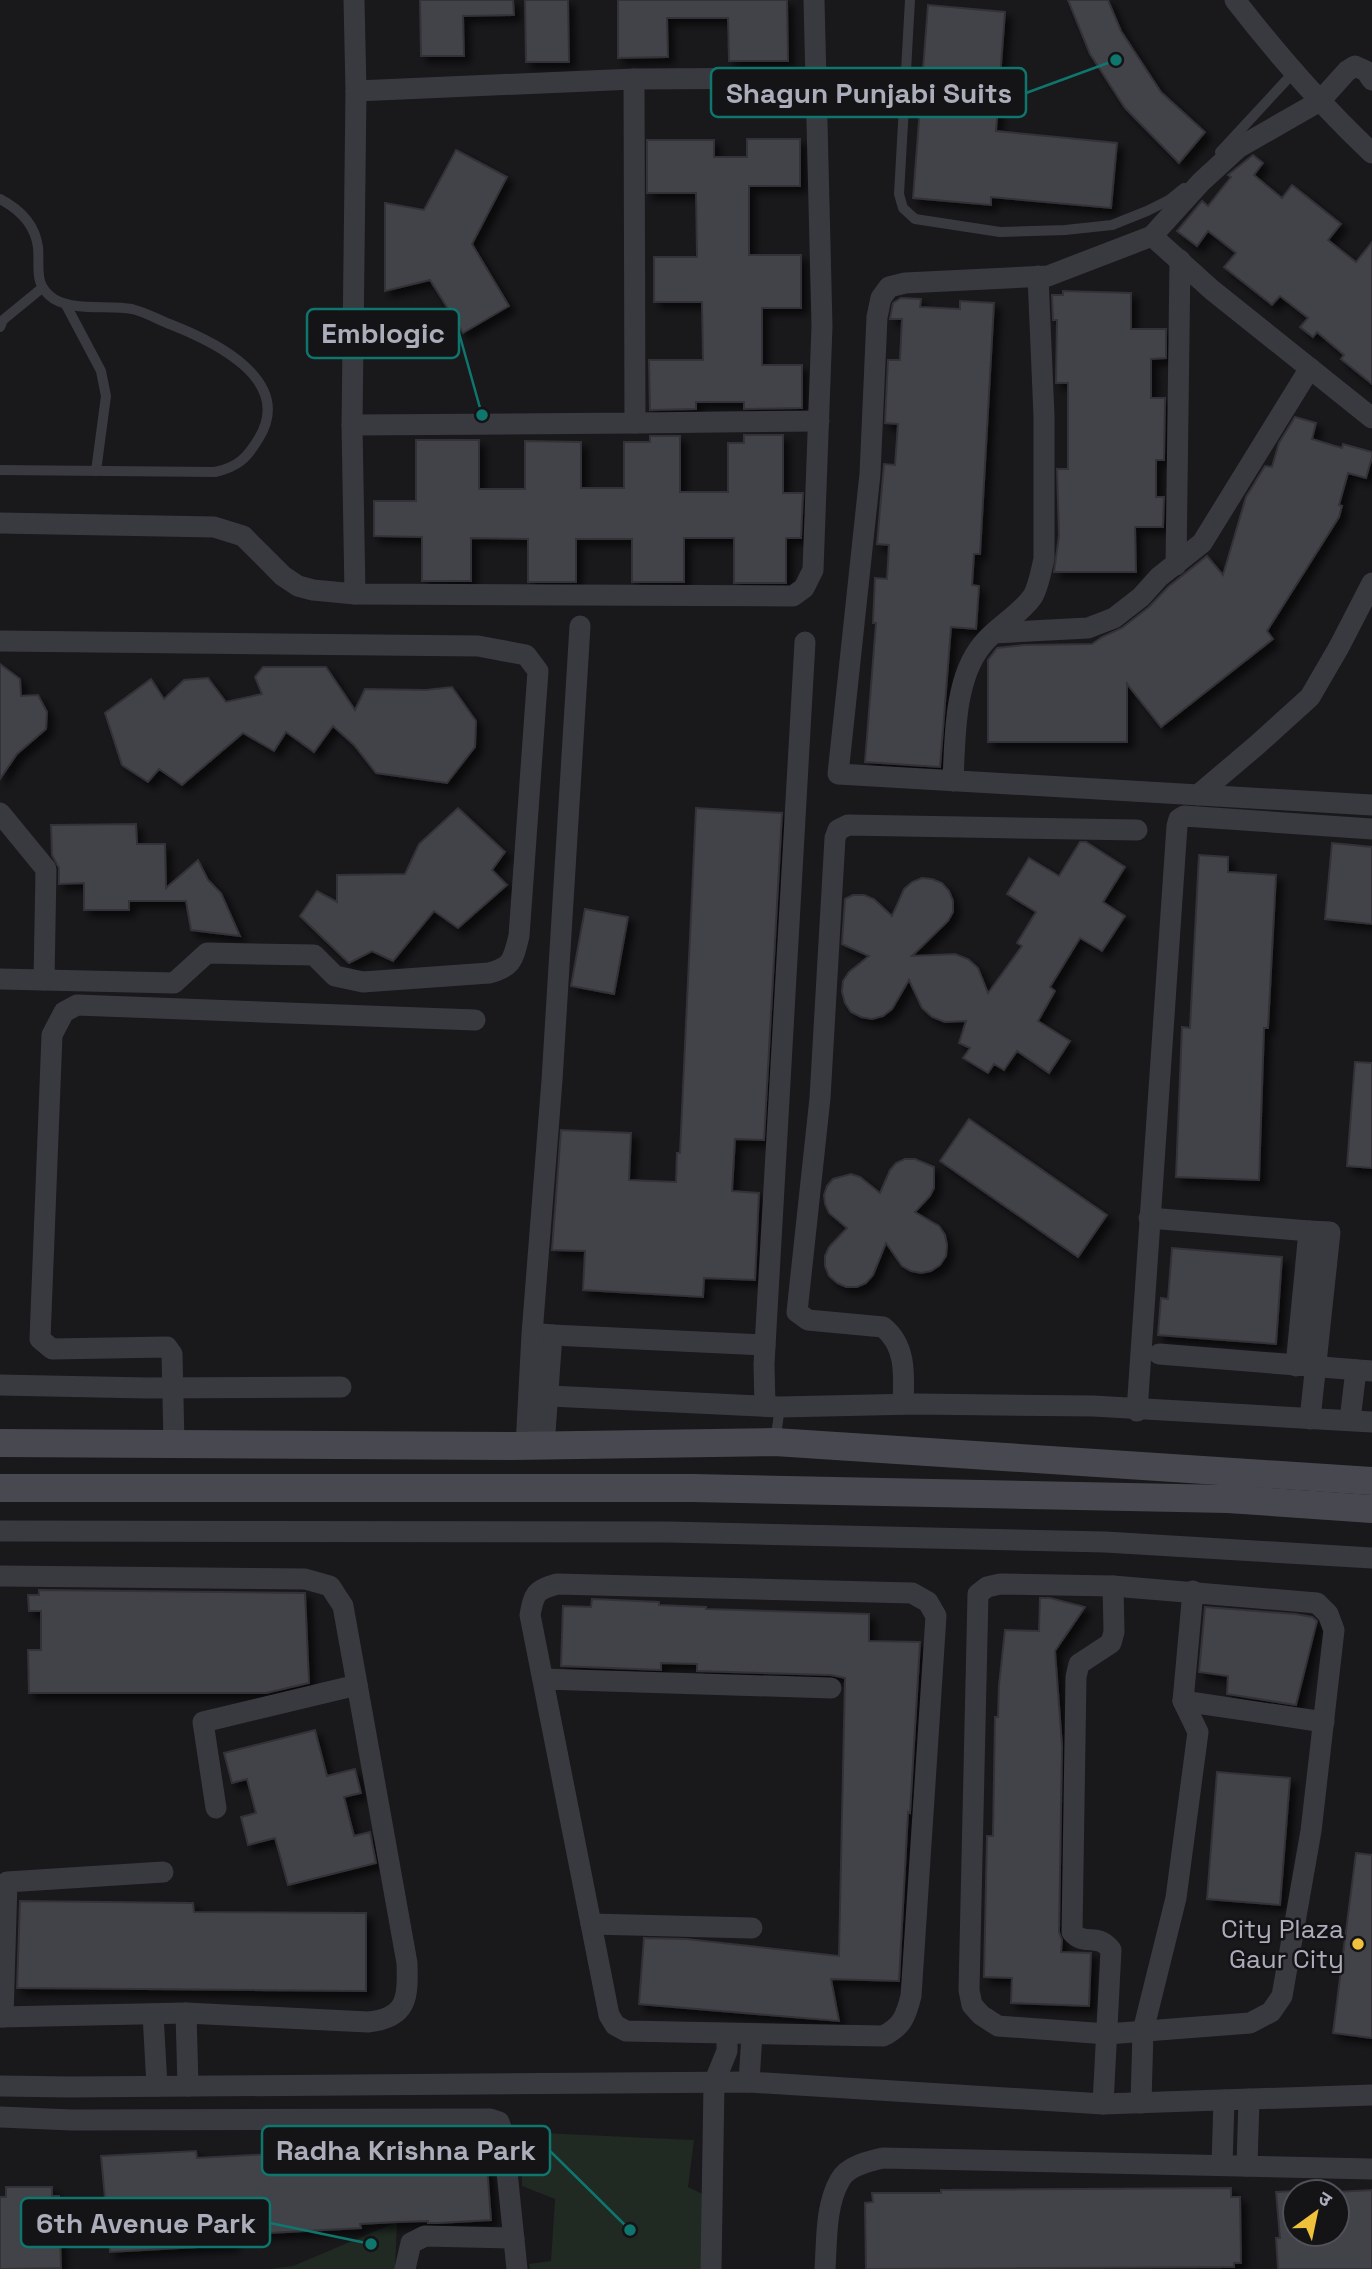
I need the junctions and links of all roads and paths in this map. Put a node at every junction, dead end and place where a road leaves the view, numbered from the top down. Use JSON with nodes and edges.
{"nodes":[{"id":1,"x":354,"y":0,"type":"edge"},
{"id":2,"x":814,"y":0,"type":"edge"},
{"id":3,"x":910,"y":0,"type":"edge"},
{"id":4,"x":1236,"y":0,"type":"edge"},
{"id":5,"x":1294,"y":72,"type":"junction"},
{"id":6,"x":816,"y":78,"type":"junction"},
{"id":7,"x":634,"y":79,"type":"junction"},
{"id":8,"x":1372,"y":80,"type":"edge"},
{"id":9,"x":356,"y":91,"type":"junction"},
{"id":10,"x":1320,"y":101,"type":"junction"},
{"id":11,"x":1372,"y":153,"type":"edge"},
{"id":12,"x":0,"y":199,"type":"edge"},
{"id":13,"x":1152,"y":236,"type":"junction"},
{"id":14,"x":1180,"y":260,"type":"junction"},
{"id":15,"x":1038,"y":276,"type":"junction"},
{"id":16,"x":41,"y":288,"type":"junction"},
{"id":17,"x":66,"y":305,"type":"junction"},
{"id":18,"x":0,"y":327,"type":"edge"},
{"id":19,"x":1310,"y":368,"type":"junction"},
{"id":20,"x":1372,"y":418,"type":"edge"},
{"id":21,"x":819,"y":421,"type":"junction"},
{"id":22,"x":635,"y":424,"type":"junction"},
{"id":23,"x":352,"y":425,"type":"junction"},
{"id":24,"x":0,"y":470,"type":"edge"},
{"id":25,"x":96,"y":471,"type":"junction"},
{"id":26,"x":0,"y":523,"type":"edge"},
{"id":27,"x":1176,"y":565,"type":"junction"},
{"id":28,"x":1372,"y":583,"type":"edge"},
{"id":29,"x":355,"y":594,"type":"junction"},
{"id":30,"x":580,"y":626,"type":"dead end"},
{"id":31,"x":994,"y":632,"type":"junction"},
{"id":32,"x":0,"y":641,"type":"edge"},
{"id":33,"x":806,"y":642,"type":"dead end"},
{"id":34,"x":953,"y":781,"type":"junction"},
{"id":35,"x":1198,"y":795,"type":"junction"},
{"id":36,"x":1372,"y":806,"type":"edge"},
{"id":37,"x":0,"y":813,"type":"edge"},
{"id":38,"x":1372,"y":829,"type":"edge"},
{"id":39,"x":1137,"y":830,"type":"dead end"},
{"id":40,"x":0,"y":979,"type":"edge"},
{"id":41,"x":44,"y":980,"type":"junction"},
{"id":42,"x":475,"y":1020,"type":"dead end"},
{"id":43,"x":1149,"y":1217,"type":"junction"},
{"id":44,"x":542,"y":1334,"type":"junction"},
{"id":45,"x":765,"y":1345,"type":"junction"},
{"id":46,"x":1159,"y":1354,"type":"dead end"},
{"id":47,"x":1306,"y":1367,"type":"junction"},
{"id":48,"x":1364,"y":1371,"type":"edge"},
{"id":49,"x":0,"y":1385,"type":"edge"},
{"id":50,"x":172,"y":1387,"type":"junction"},
{"id":51,"x":341,"y":1387,"type":"dead end"},
{"id":52,"x":538,"y":1395,"type":"junction"},
{"id":53,"x":903,"y":1404,"type":"junction"},
{"id":54,"x":772,"y":1406,"type":"junction"},
{"id":55,"x":1137,"y":1411,"type":"junction"},
{"id":56,"x":1310,"y":1419,"type":"junction"},
{"id":57,"x":1350,"y":1420,"type":"junction"},
{"id":58,"x":1372,"y":1422,"type":"edge"},
{"id":59,"x":775,"y":1442,"type":"junction"},
{"id":60,"x":0,"y":1443,"type":"edge"},
{"id":61,"x":174,"y":1444,"type":"junction"},
{"id":62,"x":535,"y":1446,"type":"junction"},
{"id":63,"x":1372,"y":1481,"type":"edge"},
{"id":64,"x":0,"y":1488,"type":"edge"},
{"id":65,"x":1372,"y":1509,"type":"edge"},
{"id":66,"x":0,"y":1531,"type":"edge"},
{"id":67,"x":1372,"y":1558,"type":"edge"},
{"id":68,"x":0,"y":1576,"type":"edge"},
{"id":69,"x":1113,"y":1586,"type":"junction"},
{"id":70,"x":1193,"y":1591,"type":"junction"},
{"id":71,"x":543,"y":1679,"type":"junction"},
{"id":72,"x":357,"y":1685,"type":"junction"},
{"id":73,"x":831,"y":1688,"type":"dead end"},
{"id":74,"x":1183,"y":1701,"type":"junction"},
{"id":75,"x":1324,"y":1722,"type":"junction"},
{"id":76,"x":216,"y":1808,"type":"dead end"},
{"id":77,"x":163,"y":1872,"type":"dead end"},
{"id":78,"x":591,"y":1924,"type":"junction"},
{"id":79,"x":752,"y":1928,"type":"dead end"},
{"id":80,"x":186,"y":2013,"type":"junction"},
{"id":81,"x":153,"y":2014,"type":"junction"},
{"id":82,"x":2,"y":2017,"type":"edge"},
{"id":83,"x":1143,"y":2031,"type":"junction"},
{"id":84,"x":727,"y":2034,"type":"junction"},
{"id":85,"x":752,"y":2034,"type":"junction"},
{"id":86,"x":1107,"y":2034,"type":"junction"},
{"id":87,"x":749,"y":2082,"type":"junction"},
{"id":88,"x":714,"y":2083,"type":"junction"},
{"id":89,"x":0,"y":2086,"type":"edge"},
{"id":90,"x":157,"y":2086,"type":"junction"},
{"id":91,"x":205,"y":2086,"type":"junction"},
{"id":92,"x":1372,"y":2095,"type":"edge"},
{"id":93,"x":1248,"y":2099,"type":"junction"},
{"id":94,"x":1224,"y":2100,"type":"junction"},
{"id":95,"x":1141,"y":2103,"type":"junction"},
{"id":96,"x":1103,"y":2104,"type":"junction"},
{"id":97,"x":0,"y":2117,"type":"edge"},
{"id":98,"x":227,"y":2118,"type":"junction"},
{"id":99,"x":203,"y":2120,"type":"junction"},
{"id":100,"x":1222,"y":2165,"type":"junction"},
{"id":101,"x":1247,"y":2166,"type":"junction"},
{"id":102,"x":1372,"y":2169,"type":"edge"},
{"id":103,"x":514,"y":2238,"type":"junction"},
{"id":104,"x":405,"y":2269,"type":"edge"},
{"id":105,"x":517,"y":2269,"type":"edge"},
{"id":106,"x":712,"y":2269,"type":"edge"},
{"id":107,"x":825,"y":2269,"type":"edge"}],
"edges":[{"from":1,"to":9,"type":"street"},
{"from":2,"to":6,"type":"street"},
{"from":3,"to":5,"type":"lane"},
{"from":4,"to":5,"type":"street"},
{"from":5,"to":10,"type":"street"},
{"from":6,"to":7,"type":"street"},
{"from":6,"to":21,"type":"street"},
{"from":7,"to":9,"type":"street"},
{"from":7,"to":22,"type":"street"},
{"from":8,"to":10,"type":"street"},
{"from":9,"to":23,"type":"street"},
{"from":10,"to":11,"type":"street"},
{"from":10,"to":13,"type":"street"},
{"from":12,"to":16,"type":"lane"},
{"from":13,"to":14,"type":"street"},
{"from":13,"to":15,"type":"street"},
{"from":14,"to":19,"type":"street"},
{"from":14,"to":27,"type":"street"},
{"from":15,"to":31,"type":"street"},
{"from":15,"to":34,"type":"street"},
{"from":16,"to":17,"type":"lane"},
{"from":16,"to":18,"type":"lane"},
{"from":17,"to":25,"type":"lane"},
{"from":17,"to":25,"type":"lane"},
{"from":19,"to":20,"type":"street"},
{"from":19,"to":27,"type":"street"},
{"from":21,"to":22,"type":"street"},
{"from":21,"to":29,"type":"street"},
{"from":22,"to":23,"type":"street"},
{"from":23,"to":29,"type":"street"},
{"from":24,"to":25,"type":"lane"},
{"from":26,"to":29,"type":"street"},
{"from":27,"to":31,"type":"street"},
{"from":28,"to":35,"type":"street"},
{"from":30,"to":44,"type":"street"},
{"from":31,"to":34,"type":"street"},
{"from":32,"to":41,"type":"street"},
{"from":33,"to":45,"type":"street"},
{"from":34,"to":35,"type":"street"},
{"from":35,"to":36,"type":"street"},
{"from":37,"to":41,"type":"street"},
{"from":38,"to":43,"type":"street"},
{"from":39,"to":53,"type":"street"},
{"from":40,"to":41,"type":"street"},
{"from":42,"to":50,"type":"street"},
{"from":43,"to":47,"type":"street"},
{"from":43,"to":55,"type":"street"},
{"from":44,"to":45,"type":"street"},
{"from":44,"to":52,"type":"street"},
{"from":45,"to":54,"type":"street"},
{"from":46,"to":47,"type":"street"},
{"from":47,"to":48,"type":"street"},
{"from":47,"to":56,"type":"street"},
{"from":48,"to":57,"type":"street"},
{"from":49,"to":50,"type":"street"},
{"from":50,"to":51,"type":"street"},
{"from":50,"to":61,"type":"street"},
{"from":52,"to":54,"type":"street"},
{"from":52,"to":62,"type":"street"},
{"from":53,"to":54,"type":"street"},
{"from":53,"to":55,"type":"street"},
{"from":54,"to":59,"type":"lane"},
{"from":55,"to":56,"type":"street"},
{"from":56,"to":57,"type":"street"},
{"from":57,"to":58,"type":"street"},
{"from":59,"to":62,"type":"street"},
{"from":59,"to":63,"type":"street"},
{"from":60,"to":61,"type":"street"},
{"from":61,"to":62,"type":"street"},
{"from":64,"to":65,"type":"street"},
{"from":66,"to":67,"type":"street"},
{"from":68,"to":72,"type":"street"},
{"from":69,"to":70,"type":"street"},
{"from":69,"to":86,"type":"street"},
{"from":69,"to":86,"type":"street"},
{"from":70,"to":74,"type":"street"},
{"from":70,"to":75,"type":"street"},
{"from":71,"to":73,"type":"street"},
{"from":71,"to":78,"type":"street"},
{"from":71,"to":85,"type":"street"},
{"from":72,"to":76,"type":"street"},
{"from":72,"to":80,"type":"street"},
{"from":74,"to":75,"type":"street"},
{"from":74,"to":83,"type":"street"},
{"from":75,"to":83,"type":"street"},
{"from":77,"to":82,"type":"street"},
{"from":78,"to":79,"type":"street"},
{"from":78,"to":84,"type":"street"},
{"from":80,"to":81,"type":"street"},
{"from":80,"to":91,"type":"street"},
{"from":81,"to":82,"type":"street"},
{"from":81,"to":90,"type":"street"},
{"from":83,"to":86,"type":"street"},
{"from":83,"to":95,"type":"street"},
{"from":84,"to":85,"type":"street"},
{"from":84,"to":88,"type":"street"},
{"from":85,"to":87,"type":"street"},
{"from":86,"to":96,"type":"street"},
{"from":87,"to":88,"type":"street"},
{"from":87,"to":96,"type":"street"},
{"from":88,"to":91,"type":"street"},
{"from":88,"to":106,"type":"street"},
{"from":89,"to":90,"type":"street"},
{"from":90,"to":91,"type":"street"},
{"from":91,"to":98,"type":"street"},
{"from":91,"to":99,"type":"street"},
{"from":92,"to":93,"type":"street"},
{"from":93,"to":94,"type":"street"},
{"from":93,"to":101,"type":"street"},
{"from":94,"to":95,"type":"street"},
{"from":94,"to":100,"type":"street"},
{"from":95,"to":96,"type":"street"},
{"from":97,"to":99,"type":"street"},
{"from":98,"to":99,"type":"street"},
{"from":98,"to":103,"type":"street"},
{"from":100,"to":101,"type":"street"},
{"from":100,"to":107,"type":"street"},
{"from":101,"to":102,"type":"street"},
{"from":103,"to":104,"type":"street"},
{"from":103,"to":105,"type":"street"}]}
